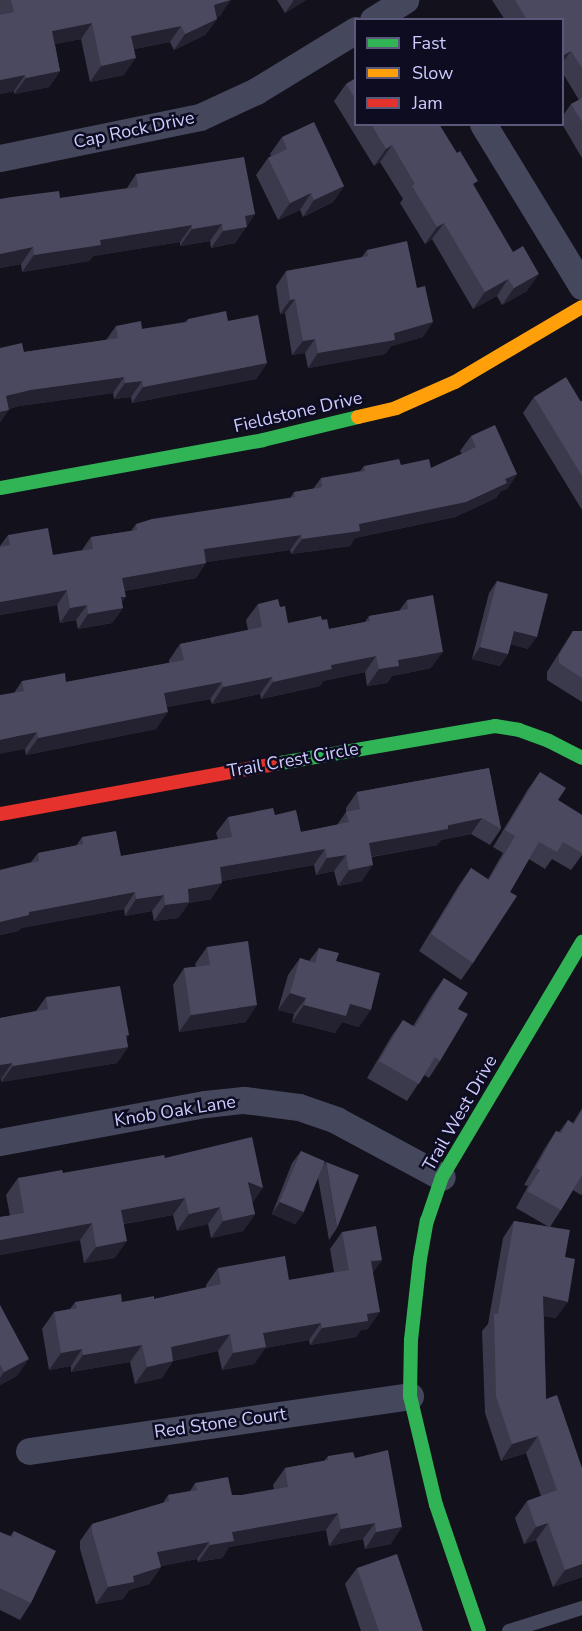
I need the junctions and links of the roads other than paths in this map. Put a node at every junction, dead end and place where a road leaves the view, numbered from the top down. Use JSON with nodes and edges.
{"nodes":[{"id":1,"x":406,"y":0,"type":"edge"},
{"id":2,"x":377,"y":18,"type":"edge"},
{"id":3,"x":418,"y":18,"type":"edge"},
{"id":4,"x":354,"y":31,"type":"edge"},
{"id":5,"x":484,"y":126,"type":"edge"},
{"id":6,"x":0,"y":158,"type":"edge"},
{"id":7,"x":582,"y":286,"type":"edge"},
{"id":8,"x":582,"y":307,"type":"edge"},
{"id":9,"x":0,"y":488,"type":"edge"},
{"id":10,"x":582,"y":758,"type":"edge"},
{"id":11,"x":0,"y":814,"type":"edge"},
{"id":12,"x":582,"y":942,"type":"edge"},
{"id":13,"x":0,"y":1142,"type":"edge"},
{"id":14,"x":442,"y":1177,"type":"junction"},
{"id":15,"x":411,"y":1396,"type":"junction"},
{"id":16,"x":29,"y":1451,"type":"dead end"},
{"id":17,"x":582,"y":1608,"type":"edge"},
{"id":18,"x":479,"y":1631,"type":"edge"},
{"id":19,"x":509,"y":1631,"type":"edge"}],
"edges":[{"from":1,"to":2,"type":"street"},
{"from":1,"to":3,"type":"street"},
{"from":4,"to":6,"type":"street","name":"Cap Rock Drive"},
{"from":5,"to":7,"type":"street"},
{"from":8,"to":9,"type":"street","name":"Fieldstone Drive"},
{"from":10,"to":11,"type":"street","name":"Trail Crest Circle"},
{"from":12,"to":14,"type":"street","name":"Trail West Drive"},
{"from":13,"to":14,"type":"street","name":"Knob Oak Lane"},
{"from":14,"to":15,"type":"street","name":"Trail West Drive"},
{"from":15,"to":16,"type":"street","name":"Red Stone Court"},
{"from":15,"to":18,"type":"street","name":"Trail West Drive"},
{"from":17,"to":19,"type":"lane"}]}
